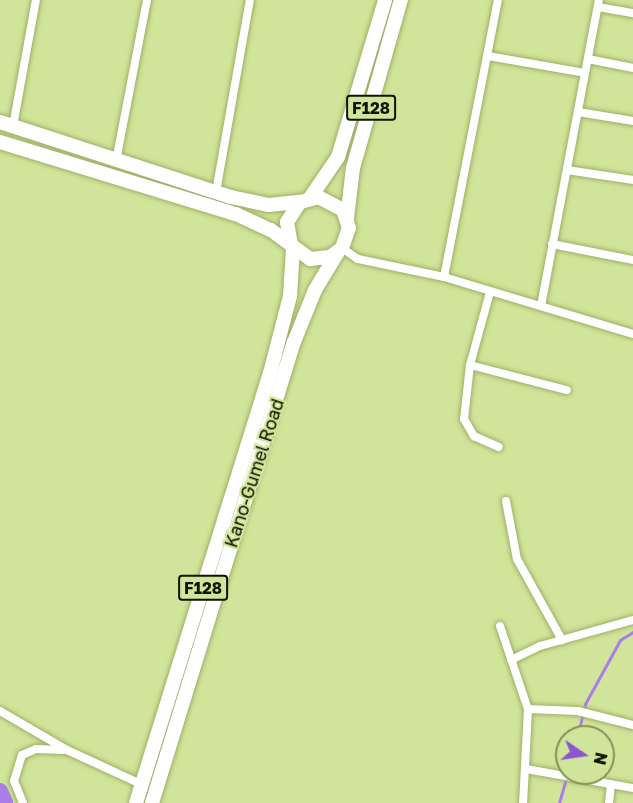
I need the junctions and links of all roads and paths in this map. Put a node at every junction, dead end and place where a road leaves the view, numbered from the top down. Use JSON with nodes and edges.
{"nodes":[{"id":1,"x":36,"y":0,"type":"edge"},
{"id":2,"x":147,"y":0,"type":"edge"},
{"id":3,"x":250,"y":0,"type":"edge"},
{"id":4,"x":385,"y":0,"type":"edge"},
{"id":5,"x":401,"y":0,"type":"edge"},
{"id":6,"x":498,"y":0,"type":"edge"},
{"id":7,"x":598,"y":3,"type":"edge"},
{"id":8,"x":633,"y":13,"type":"edge"},
{"id":9,"x":488,"y":56,"type":"junction"},
{"id":10,"x":588,"y":59,"type":"junction"},
{"id":11,"x":633,"y":68,"type":"edge"},
{"id":12,"x":585,"y":74,"type":"junction"},
{"id":13,"x":578,"y":112,"type":"junction"},
{"id":14,"x":633,"y":121,"type":"edge"},
{"id":15,"x":6,"y":124,"type":"edge"},
{"id":16,"x":0,"y":142,"type":"edge"},
{"id":17,"x":116,"y":161,"type":"junction"},
{"id":18,"x":567,"y":170,"type":"junction"},
{"id":19,"x":633,"y":180,"type":"edge"},
{"id":20,"x":216,"y":192,"type":"junction"},
{"id":21,"x":305,"y":200,"type":"junction"},
{"id":22,"x":347,"y":218,"type":"junction"},
{"id":23,"x":552,"y":244,"type":"junction"},
{"id":24,"x":292,"y":247,"type":"junction"},
{"id":25,"x":340,"y":250,"type":"junction"},
{"id":26,"x":633,"y":260,"type":"edge"},
{"id":27,"x":444,"y":277,"type":"junction"},
{"id":28,"x":489,"y":292,"type":"junction"},
{"id":29,"x":541,"y":306,"type":"junction"},
{"id":30,"x":633,"y":334,"type":"edge"},
{"id":31,"x":470,"y":365,"type":"junction"},
{"id":32,"x":567,"y":390,"type":"dead end"},
{"id":33,"x":499,"y":447,"type":"dead end"},
{"id":34,"x":506,"y":501,"type":"dead end"},
{"id":35,"x":633,"y":620,"type":"edge"},
{"id":36,"x":500,"y":626,"type":"dead end"},
{"id":37,"x":562,"y":640,"type":"junction"},
{"id":38,"x":511,"y":660,"type":"junction"},
{"id":39,"x":170,"y":692,"type":"junction"},
{"id":40,"x":184,"y":695,"type":"junction"},
{"id":41,"x":528,"y":709,"type":"junction"},
{"id":42,"x":0,"y":711,"type":"edge"},
{"id":43,"x":633,"y":725,"type":"edge"},
{"id":44,"x":67,"y":750,"type":"junction"},
{"id":45,"x":526,"y":769,"type":"junction"},
{"id":46,"x":555,"y":773,"type":"edge"},
{"id":47,"x":141,"y":784,"type":"junction"},
{"id":48,"x":611,"y":785,"type":"edge"},
{"id":49,"x":615,"y":785,"type":"edge"},
{"id":50,"x":633,"y":788,"type":"edge"},
{"id":51,"x":23,"y":803,"type":"edge"},
{"id":52,"x":136,"y":803,"type":"edge"},
{"id":53,"x":152,"y":803,"type":"edge"},
{"id":54,"x":523,"y":803,"type":"edge"},
{"id":55,"x":609,"y":803,"type":"edge"}],
"edges":[{"from":1,"to":15,"type":"street"},
{"from":2,"to":17,"type":"street"},
{"from":3,"to":20,"type":"street"},
{"from":4,"to":21,"type":"main road","number":"F128"},
{"from":5,"to":22,"type":"main road","number":"F128"},
{"from":6,"to":9,"type":"street"},
{"from":7,"to":8,"type":"street"},
{"from":7,"to":10,"type":"street"},
{"from":9,"to":12,"type":"street"},
{"from":9,"to":27,"type":"street"},
{"from":10,"to":11,"type":"street"},
{"from":10,"to":12,"type":"street"},
{"from":12,"to":13,"type":"street"},
{"from":13,"to":14,"type":"street"},
{"from":13,"to":18,"type":"street"},
{"from":15,"to":17,"type":"main road"},
{"from":16,"to":24,"type":"main road"},
{"from":17,"to":20,"type":"main road"},
{"from":18,"to":19,"type":"street"},
{"from":18,"to":23,"type":"street"},
{"from":20,"to":21,"type":"main road"},
{"from":21,"to":22,"type":"main road"},
{"from":21,"to":24,"type":"main road","number":"F128"},
{"from":22,"to":25,"type":"main road","number":"F128"},
{"from":23,"to":26,"type":"street"},
{"from":23,"to":29,"type":"street"},
{"from":24,"to":25,"type":"main road"},
{"from":24,"to":39,"type":"main road","name":"Kano-Gumel Road","number":"F128"},
{"from":25,"to":27,"type":"street"},
{"from":25,"to":40,"type":"main road","name":"Kano-Gumel Road","number":"F128"},
{"from":27,"to":28,"type":"street"},
{"from":28,"to":29,"type":"street"},
{"from":28,"to":31,"type":"street"},
{"from":29,"to":30,"type":"street"},
{"from":31,"to":32,"type":"street"},
{"from":31,"to":33,"type":"street"},
{"from":34,"to":37,"type":"street"},
{"from":35,"to":37,"type":"street"},
{"from":36,"to":38,"type":"street"},
{"from":37,"to":38,"type":"street"},
{"from":38,"to":41,"type":"street"},
{"from":39,"to":40,"type":"main road"},
{"from":39,"to":47,"type":"main road","name":"Kano-Gumel Road","number":"F128"},
{"from":40,"to":53,"type":"main road","name":"Kano-Gumel Road","number":"F128"},
{"from":41,"to":43,"type":"street"},
{"from":41,"to":45,"type":"street"},
{"from":42,"to":44,"type":"street"},
{"from":44,"to":47,"type":"street"},
{"from":44,"to":51,"type":"street"},
{"from":45,"to":46,"type":"street"},
{"from":45,"to":54,"type":"street"},
{"from":47,"to":52,"type":"main road","name":"Kano-Gumel Road","number":"F128"},
{"from":48,"to":55,"type":"street"},
{"from":49,"to":50,"type":"street"}]}
